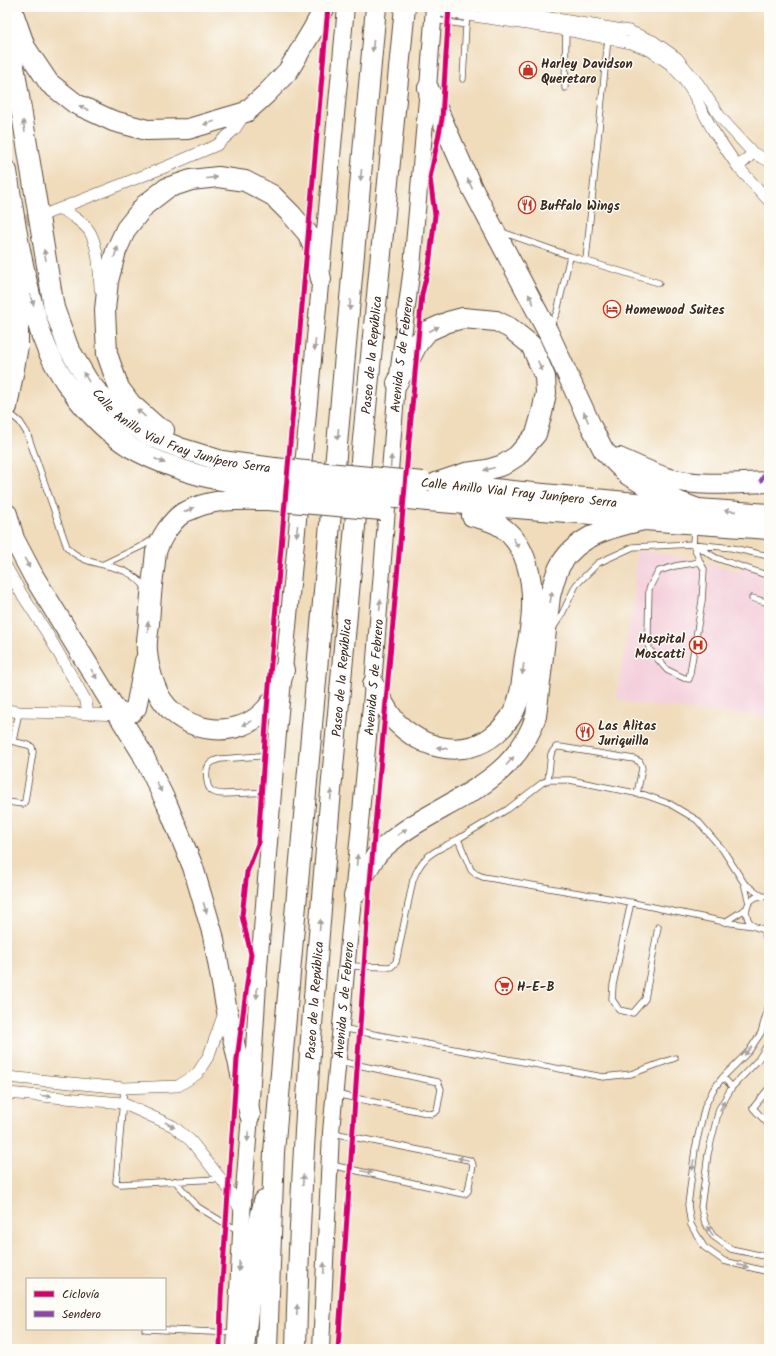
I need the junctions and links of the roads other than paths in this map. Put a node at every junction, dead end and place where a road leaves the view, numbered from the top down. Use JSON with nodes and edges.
{"nodes":[{"id":1,"x":11,"y":7,"type":"edge"},
{"id":2,"x":325,"y":7,"type":"edge"},
{"id":3,"x":346,"y":7,"type":"edge"},
{"id":4,"x":376,"y":7,"type":"edge"},
{"id":5,"x":405,"y":7,"type":"edge"},
{"id":6,"x":484,"y":7,"type":"edge"},
{"id":7,"x":434,"y":12,"type":"edge"},
{"id":8,"x":467,"y":16,"type":"edge"},
{"id":9,"x":7,"y":24,"type":"edge"},
{"id":10,"x":566,"y":25,"type":"junction"},
{"id":11,"x":609,"y":33,"type":"junction"},
{"id":12,"x":463,"y":79,"type":"dead end"},
{"id":13,"x":428,"y":88,"type":"junction"},
{"id":14,"x":564,"y":88,"type":"dead end"},
{"id":15,"x":246,"y":112,"type":"junction"},
{"id":16,"x":753,"y":153,"type":"junction"},
{"id":17,"x":769,"y":161,"type":"edge"},
{"id":18,"x":738,"y":168,"type":"junction"},
{"id":19,"x":7,"y":171,"type":"edge"},
{"id":20,"x":769,"y":201,"type":"edge"},
{"id":21,"x":61,"y":209,"type":"junction"},
{"id":22,"x":46,"y":214,"type":"tunnel mouth"},
{"id":23,"x":494,"y":230,"type":"junction"},
{"id":24,"x":17,"y":235,"type":"junction"},
{"id":25,"x":570,"y":256,"type":"junction"},
{"id":26,"x":586,"y":260,"type":"junction"},
{"id":27,"x":321,"y":279,"type":"junction"},
{"id":28,"x":659,"y":283,"type":"dead end"},
{"id":29,"x":548,"y":332,"type":"junction"},
{"id":30,"x":108,"y":354,"type":"junction"},
{"id":31,"x":397,"y":383,"type":"junction"},
{"id":32,"x":7,"y":407,"type":"edge"},
{"id":33,"x":7,"y":410,"type":"edge"},
{"id":34,"x":604,"y":451,"type":"junction"},
{"id":35,"x":222,"y":461,"type":"junction"},
{"id":36,"x":769,"y":482,"type":"edge"},
{"id":37,"x":272,"y":485,"type":"junction"},
{"id":38,"x":428,"y":495,"type":"junction"},
{"id":39,"x":7,"y":514,"type":"edge"},
{"id":40,"x":592,"y":514,"type":"junction"},
{"id":41,"x":769,"y":514,"type":"edge"},
{"id":42,"x":472,"y":516,"type":"junction"},
{"id":43,"x":696,"y":517,"type":"junction"},
{"id":44,"x":644,"y":520,"type":"junction"},
{"id":45,"x":721,"y":526,"type":"junction"},
{"id":46,"x":769,"y":529,"type":"edge"},
{"id":47,"x":166,"y":530,"type":"junction"},
{"id":48,"x":769,"y":538,"type":"edge"},
{"id":49,"x":693,"y":544,"type":"junction"},
{"id":50,"x":769,"y":556,"type":"edge"},
{"id":51,"x":700,"y":562,"type":"junction"},
{"id":52,"x":104,"y":564,"type":"junction"},
{"id":53,"x":7,"y":568,"type":"edge"},
{"id":54,"x":769,"y":576,"type":"edge"},
{"id":55,"x":150,"y":596,"type":"junction"},
{"id":56,"x":752,"y":598,"type":"dead end"},
{"id":57,"x":769,"y":603,"type":"edge"},
{"id":58,"x":545,"y":640,"type":"junction"},
{"id":59,"x":147,"y":651,"type":"junction"},
{"id":60,"x":284,"y":670,"type":"junction"},
{"id":61,"x":373,"y":684,"type":"junction"},
{"id":62,"x":7,"y":710,"type":"edge"},
{"id":63,"x":19,"y":712,"type":"junction"},
{"id":64,"x":88,"y":714,"type":"junction"},
{"id":65,"x":118,"y":715,"type":"junction"},
{"id":66,"x":10,"y":740,"type":"edge"},
{"id":67,"x":276,"y":755,"type":"junction"},
{"id":68,"x":548,"y":780,"type":"junction"},
{"id":69,"x":273,"y":792,"type":"junction"},
{"id":70,"x":637,"y":794,"type":"junction"},
{"id":71,"x":7,"y":802,"type":"edge"},
{"id":72,"x":458,"y":839,"type":"junction"},
{"id":73,"x":744,"y":883,"type":"junction"},
{"id":74,"x":354,"y":896,"type":"junction"},
{"id":75,"x":767,"y":896,"type":"edge"},
{"id":76,"x":631,"y":902,"type":"junction"},
{"id":77,"x":748,"y":905,"type":"junction"},
{"id":78,"x":725,"y":922,"type":"junction"},
{"id":79,"x":753,"y":926,"type":"junction"},
{"id":80,"x":658,"y":927,"type":"dead end"},
{"id":81,"x":766,"y":928,"type":"edge"},
{"id":82,"x":769,"y":945,"type":"edge"},
{"id":83,"x":347,"y":966,"type":"junction"},
{"id":84,"x":769,"y":1004,"type":"edge"},
{"id":85,"x":226,"y":1006,"type":"junction"},
{"id":86,"x":768,"y":1014,"type":"edge"},
{"id":87,"x":341,"y":1028,"type":"junction"},
{"id":88,"x":769,"y":1042,"type":"edge"},
{"id":89,"x":675,"y":1058,"type":"dead end"},
{"id":90,"x":338,"y":1061,"type":"junction"},
{"id":91,"x":7,"y":1077,"type":"edge"},
{"id":92,"x":723,"y":1077,"type":"junction"},
{"id":93,"x":732,"y":1087,"type":"junction"},
{"id":94,"x":124,"y":1088,"type":"junction"},
{"id":95,"x":769,"y":1088,"type":"edge"},
{"id":96,"x":7,"y":1093,"type":"edge"},
{"id":97,"x":335,"y":1094,"type":"junction"},
{"id":98,"x":122,"y":1103,"type":"junction"},
{"id":99,"x":250,"y":1115,"type":"junction"},
{"id":100,"x":769,"y":1124,"type":"edge"},
{"id":101,"x":331,"y":1132,"type":"junction"},
{"id":102,"x":274,"y":1152,"type":"junction"},
{"id":103,"x":328,"y":1164,"type":"junction"},
{"id":104,"x":220,"y":1179,"type":"junction"},
{"id":105,"x":175,"y":1181,"type":"junction"},
{"id":106,"x":242,"y":1215,"type":"junction"},
{"id":107,"x":241,"y":1231,"type":"junction"},
{"id":108,"x":769,"y":1257,"type":"edge"},
{"id":109,"x":769,"y":1272,"type":"edge"},
{"id":110,"x":152,"y":1330,"type":"edge"},
{"id":111,"x":240,"y":1341,"type":"edge"},
{"id":112,"x":235,"y":1349,"type":"edge"},
{"id":113,"x":267,"y":1349,"type":"edge"},
{"id":114,"x":296,"y":1349,"type":"edge"},
{"id":115,"x":321,"y":1349,"type":"edge"}],
"edges":[{"from":15,"to":1,"type":"highway","one_way":true},
{"from":2,"to":15,"type":"highway"},
{"from":3,"to":27,"type":"main road"},
{"from":4,"to":102,"type":"highway","name":"Paseo de la República","one_way":true},
{"from":114,"to":5,"type":"highway","name":"Paseo de la República","one_way":true},
{"from":6,"to":10,"type":"street"},
{"from":7,"to":8,"type":"street"},
{"from":7,"to":13,"type":"main road","name":"Avenida 5 de Febrero"},
{"from":8,"to":10,"type":"street"},
{"from":8,"to":12,"type":"lane"},
{"from":35,"to":9,"type":"highway","name":"Calle Anillo Vial Fray Junípero Serra","one_way":true},
{"from":10,"to":11,"type":"street"},
{"from":10,"to":14,"type":"lane"},
{"from":11,"to":16,"type":"street"},
{"from":11,"to":18,"type":"street"},
{"from":11,"to":26,"type":"lane"},
{"from":23,"to":13,"type":"highway","one_way":true},
{"from":13,"to":31,"type":"main road","name":"Avenida 5 de Febrero"},
{"from":15,"to":21,"type":"street"},
{"from":16,"to":17,"type":"street"},
{"from":16,"to":18,"type":"street"},
{"from":18,"to":20,"type":"street"},
{"from":19,"to":24,"type":"highway","name":"Calle Anillo Vial Fray Junípero Serra"},
{"from":21,"to":22,"type":"street"},
{"from":21,"to":30,"type":"street"},
{"from":23,"to":25,"type":"lane"},
{"from":29,"to":23,"type":"highway","one_way":true},
{"from":24,"to":32,"type":"highway"},
{"from":24,"to":37,"type":"highway","name":"Calle Anillo Vial Fray Junípero Serra","one_way":true},
{"from":25,"to":26,"type":"lane"},
{"from":25,"to":29,"type":"lane"},
{"from":26,"to":28,"type":"lane"},
{"from":30,"to":27,"type":"highway","one_way":true},
{"from":27,"to":60,"type":"main road","one_way":true},
{"from":34,"to":29,"type":"highway","one_way":true},
{"from":35,"to":30,"type":"highway","one_way":true},
{"from":31,"to":38,"type":"highway","one_way":true},
{"from":61,"to":31,"type":"main road","name":"Avenida 5 de Febrero","one_way":true},
{"from":33,"to":52,"type":"lane"},
{"from":34,"to":36,"type":"highway"},
{"from":34,"to":43,"type":"highway"},
{"from":35,"to":37,"type":"highway","name":"Calle Anillo Vial Fray Junípero Serra"},
{"from":37,"to":38,"type":"highway","name":"Calle Anillo Vial Fray Junípero Serra","bridge":true},
{"from":37,"to":38,"type":"highway","bridge":true},
{"from":47,"to":37,"type":"highway","one_way":true},
{"from":38,"to":40,"type":"highway","name":"Calle Anillo Vial Fray Junípero Serra"},
{"from":38,"to":42,"type":"highway"},
{"from":38,"to":43,"type":"highway","name":"Calle Anillo Vial Fray Junípero Serra"},
{"from":39,"to":65,"type":"highway","one_way":true},
{"from":40,"to":42,"type":"highway"},
{"from":40,"to":44,"type":"highway","name":"Calle Anillo Vial Fray Junípero Serra"},
{"from":41,"to":43,"type":"highway","name":"Calle Anillo Vial Fray Junípero Serra","one_way":true},
{"from":42,"to":61,"type":"highway","one_way":true},
{"from":43,"to":44,"type":"highway","name":"Calle Anillo Vial Fray Junípero Serra"},
{"from":43,"to":45,"type":"highway","name":"Calle Anillo Vial Fray Junípero Serra"},
{"from":43,"to":49,"type":"lane"},
{"from":58,"to":44,"type":"highway","one_way":true},
{"from":45,"to":46,"type":"highway","name":"Calle Anillo Vial Fray Junípero Serra"},
{"from":45,"to":48,"type":"main road"},
{"from":47,"to":52,"type":"lane"},
{"from":47,"to":55,"type":"highway"},
{"from":49,"to":50,"type":"lane"},
{"from":49,"to":51,"type":"lane"},
{"from":49,"to":54,"type":"lane"},
{"from":49,"to":58,"type":"lane"},
{"from":51,"to":51,"type":"lane"},
{"from":52,"to":55,"type":"lane"},
{"from":53,"to":64,"type":"street"},
{"from":59,"to":55,"type":"highway","one_way":true},
{"from":56,"to":57,"type":"lane"},
{"from":74,"to":58,"type":"highway","one_way":true},
{"from":60,"to":59,"type":"highway","one_way":true},
{"from":59,"to":65,"type":"highway"},
{"from":60,"to":67,"type":"main road"},
{"from":74,"to":61,"type":"main road","name":"Avenida 5 de Febrero","one_way":true},
{"from":62,"to":63,"type":"street"},
{"from":63,"to":64,"type":"street"},
{"from":63,"to":66,"type":"lane"},
{"from":64,"to":65,"type":"street"},
{"from":65,"to":85,"type":"highway","one_way":true},
{"from":66,"to":71,"type":"lane"},
{"from":67,"to":69,"type":"main road"},
{"from":67,"to":69,"type":"lane"},
{"from":68,"to":70,"type":"lane"},
{"from":68,"to":70,"type":"lane"},
{"from":68,"to":72,"type":"lane"},
{"from":69,"to":99,"type":"main road","one_way":true},
{"from":70,"to":73,"type":"lane"},
{"from":72,"to":76,"type":"lane"},
{"from":72,"to":83,"type":"lane"},
{"from":73,"to":75,"type":"lane"},
{"from":73,"to":77,"type":"lane"},
{"from":74,"to":83,"type":"main road","name":"Avenida 5 de Febrero"},
{"from":75,"to":77,"type":"lane"},
{"from":76,"to":78,"type":"lane"},
{"from":76,"to":80,"type":"lane"},
{"from":77,"to":78,"type":"lane"},
{"from":77,"to":79,"type":"lane"},
{"from":78,"to":79,"type":"lane"},
{"from":79,"to":81,"type":"lane"},
{"from":81,"to":82,"type":"lane"},
{"from":83,"to":87,"type":"main road","name":"Avenida 5 de Febrero"},
{"from":84,"to":86,"type":"lane"},
{"from":85,"to":94,"type":"street"},
{"from":85,"to":99,"type":"highway"},
{"from":86,"to":92,"type":"lane","one_way":true},
{"from":87,"to":89,"type":"lane"},
{"from":87,"to":90,"type":"main road","name":"Avenida 5 de Febrero"},
{"from":88,"to":93,"type":"lane"},
{"from":90,"to":97,"type":"main road","name":"Avenida 5 de Febrero"},
{"from":90,"to":97,"type":"lane"},
{"from":91,"to":94,"type":"street"},
{"from":92,"to":93,"type":"lane"},
{"from":92,"to":109,"type":"lane","one_way":true},
{"from":108,"to":93,"type":"lane","one_way":true},
{"from":94,"to":98,"type":"lane"},
{"from":95,"to":100,"type":"lane"},
{"from":96,"to":98,"type":"street","one_way":true},
{"from":97,"to":101,"type":"main road","name":"Avenida 5 de Febrero"},
{"from":98,"to":104,"type":"street","one_way":true},
{"from":98,"to":105,"type":"lane"},
{"from":99,"to":106,"type":"main road","one_way":true},
{"from":101,"to":103,"type":"main road","name":"Avenida 5 de Febrero"},
{"from":103,"to":101,"type":"lane","one_way":true},
{"from":102,"to":111,"type":"highway"},
{"from":102,"to":113,"type":"highway","name":"Paseo de la República"},
{"from":115,"to":103,"type":"main road","name":"Avenida 5 de Febrero","one_way":true},
{"from":104,"to":105,"type":"lane"},
{"from":104,"to":106,"type":"street"},
{"from":105,"to":107,"type":"lane"},
{"from":106,"to":107,"type":"main road"},
{"from":107,"to":111,"type":"main road","one_way":true},
{"from":110,"to":111,"type":"lane"},
{"from":111,"to":112,"type":"main road"}]}
